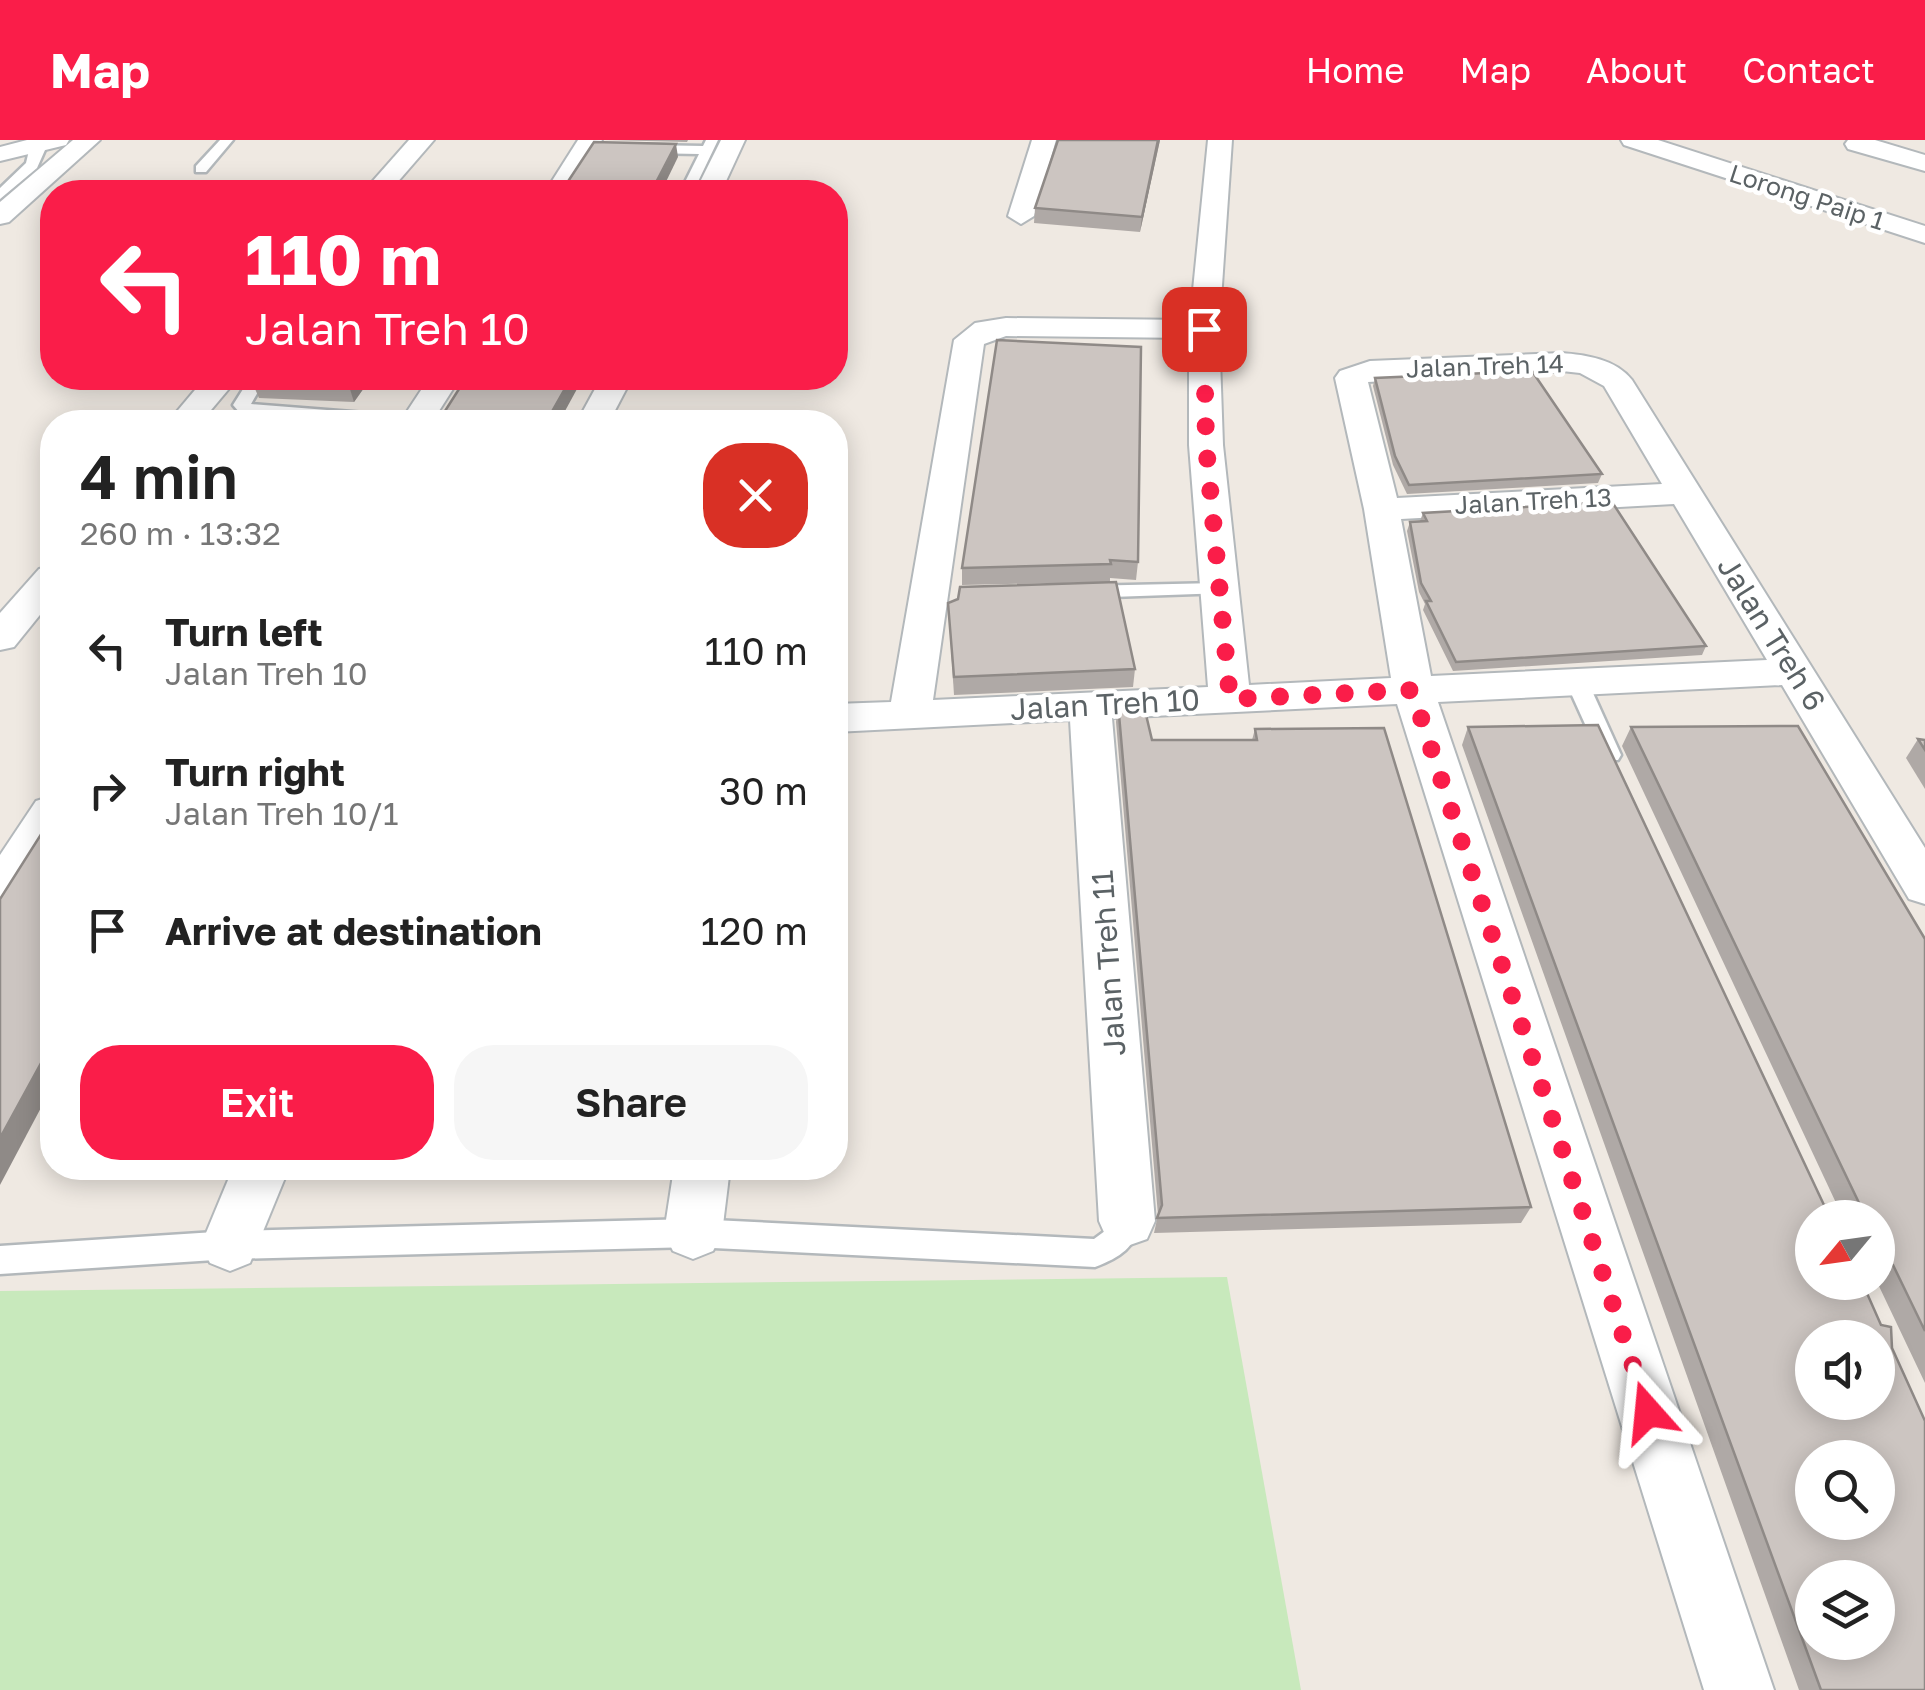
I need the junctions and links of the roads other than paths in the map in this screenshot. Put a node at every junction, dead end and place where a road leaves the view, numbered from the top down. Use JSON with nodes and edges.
{"nodes":[{"id":1,"x":88,"y":140,"type":"edge"},
{"id":2,"x":227,"y":140,"type":"edge"},
{"id":3,"x":422,"y":140,"type":"edge"},
{"id":4,"x":733,"y":140,"type":"edge"},
{"id":5,"x":1044,"y":140,"type":"edge"},
{"id":6,"x":1220,"y":140,"type":"edge"},
{"id":7,"x":1633,"y":140,"type":"edge"},
{"id":8,"x":1854,"y":141,"type":"edge"},
{"id":9,"x":47,"y":142,"type":"edge"},
{"id":10,"x":710,"y":145,"type":"edge"},
{"id":11,"x":592,"y":146,"type":"edge"},
{"id":12,"x":637,"y":149,"type":"edge"},
{"id":13,"x":0,"y":154,"type":"edge"},
{"id":14,"x":1925,"y":164,"type":"edge"},
{"id":15,"x":201,"y":169,"type":"dead end"},
{"id":16,"x":42,"y":180,"type":"edge"},
{"id":17,"x":387,"y":180,"type":"edge"},
{"id":18,"x":567,"y":180,"type":"edge"},
{"id":19,"x":693,"y":180,"type":"edge"},
{"id":20,"x":714,"y":180,"type":"edge"},
{"id":21,"x":40,"y":181,"type":"edge"},
{"id":22,"x":0,"y":195,"type":"edge"},
{"id":23,"x":0,"y":216,"type":"edge"},
{"id":24,"x":1022,"y":216,"type":"dead end"},
{"id":25,"x":1925,"y":235,"type":"edge"},
{"id":26,"x":1204,"y":329,"type":"junction"},
{"id":27,"x":1616,"y":380,"type":"joint"},
{"id":28,"x":212,"y":390,"type":"edge"},
{"id":29,"x":249,"y":390,"type":"edge"},
{"id":30,"x":194,"y":410,"type":"edge"},
{"id":31,"x":259,"y":410,"type":"edge"},
{"id":32,"x":1684,"y":492,"type":"junction"},
{"id":33,"x":1382,"y":509,"type":"junction"},
{"id":34,"x":1218,"y":589,"type":"junction"},
{"id":35,"x":40,"y":591,"type":"edge"},
{"id":36,"x":1065,"y":593,"type":"edge"},
{"id":37,"x":0,"y":638,"type":"edge"},
{"id":38,"x":1794,"y":672,"type":"junction"},
{"id":39,"x":1576,"y":682,"type":"junction"},
{"id":40,"x":1412,"y":690,"type":"junction"},
{"id":41,"x":1230,"y":699,"type":"junction"},
{"id":42,"x":1090,"y":706,"type":"junction"},
{"id":43,"x":910,"y":714,"type":"junction"},
{"id":44,"x":848,"y":717,"type":"edge"},
{"id":45,"x":1618,"y":772,"type":"edge"},
{"id":46,"x":40,"y":830,"type":"edge"},
{"id":47,"x":1925,"y":887,"type":"edge"},
{"id":48,"x":0,"y":892,"type":"edge"},
{"id":49,"x":256,"y":1180,"type":"edge"},
{"id":50,"x":700,"y":1180,"type":"edge"},
{"id":51,"x":1127,"y":1221,"type":"joint"},
{"id":52,"x":693,"y":1233,"type":"junction"},
{"id":53,"x":230,"y":1245,"type":"junction"},
{"id":54,"x":0,"y":1260,"type":"edge"},
{"id":55,"x":1739,"y":1690,"type":"edge"}],
"edges":[{"from":1,"to":16,"type":"street"},
{"from":2,"to":15,"type":"lane"},
{"from":3,"to":17,"type":"street"},
{"from":4,"to":20,"type":"street"},
{"from":5,"to":24,"type":"street"},
{"from":6,"to":26,"type":"street"},
{"from":7,"to":25,"type":"street","name":"Lorong Paip 1"},
{"from":8,"to":14,"type":"street"},
{"from":9,"to":13,"type":"street"},
{"from":9,"to":22,"type":"lane"},
{"from":10,"to":12,"type":"lane"},
{"from":10,"to":19,"type":"lane"},
{"from":11,"to":18,"type":"street"},
{"from":21,"to":23,"type":"street"},
{"from":26,"to":34,"type":"street"},
{"from":26,"to":43,"type":"street"},
{"from":27,"to":32,"type":"street","name":"Jalan Treh 6"},
{"from":27,"to":33,"type":"street","name":"Jalan Treh 14"},
{"from":28,"to":30,"type":"street"},
{"from":29,"to":31,"type":"lane"},
{"from":32,"to":33,"type":"street","name":"Jalan Treh 13"},
{"from":32,"to":38,"type":"street","name":"Jalan Treh 6"},
{"from":33,"to":40,"type":"street"},
{"from":34,"to":36,"type":"lane"},
{"from":34,"to":41,"type":"street"},
{"from":35,"to":37,"type":"street"},
{"from":38,"to":39,"type":"street","name":"Jalan Treh 10"},
{"from":38,"to":47,"type":"street","name":"Jalan Treh 6"},
{"from":39,"to":40,"type":"street","name":"Jalan Treh 10"},
{"from":39,"to":45,"type":"lane"},
{"from":40,"to":41,"type":"street","name":"Jalan Treh 10"},
{"from":40,"to":55,"type":"street"},
{"from":41,"to":42,"type":"street","name":"Jalan Treh 10"},
{"from":42,"to":43,"type":"street","name":"Jalan Treh 10"},
{"from":42,"to":51,"type":"street","name":"Jalan Treh 11"},
{"from":43,"to":44,"type":"street","name":"Jalan Treh 10"},
{"from":46,"to":48,"type":"street"},
{"from":49,"to":53,"type":"street"},
{"from":50,"to":52,"type":"street"},
{"from":51,"to":52,"type":"lane"},
{"from":52,"to":53,"type":"lane"},
{"from":53,"to":54,"type":"lane"}]}
